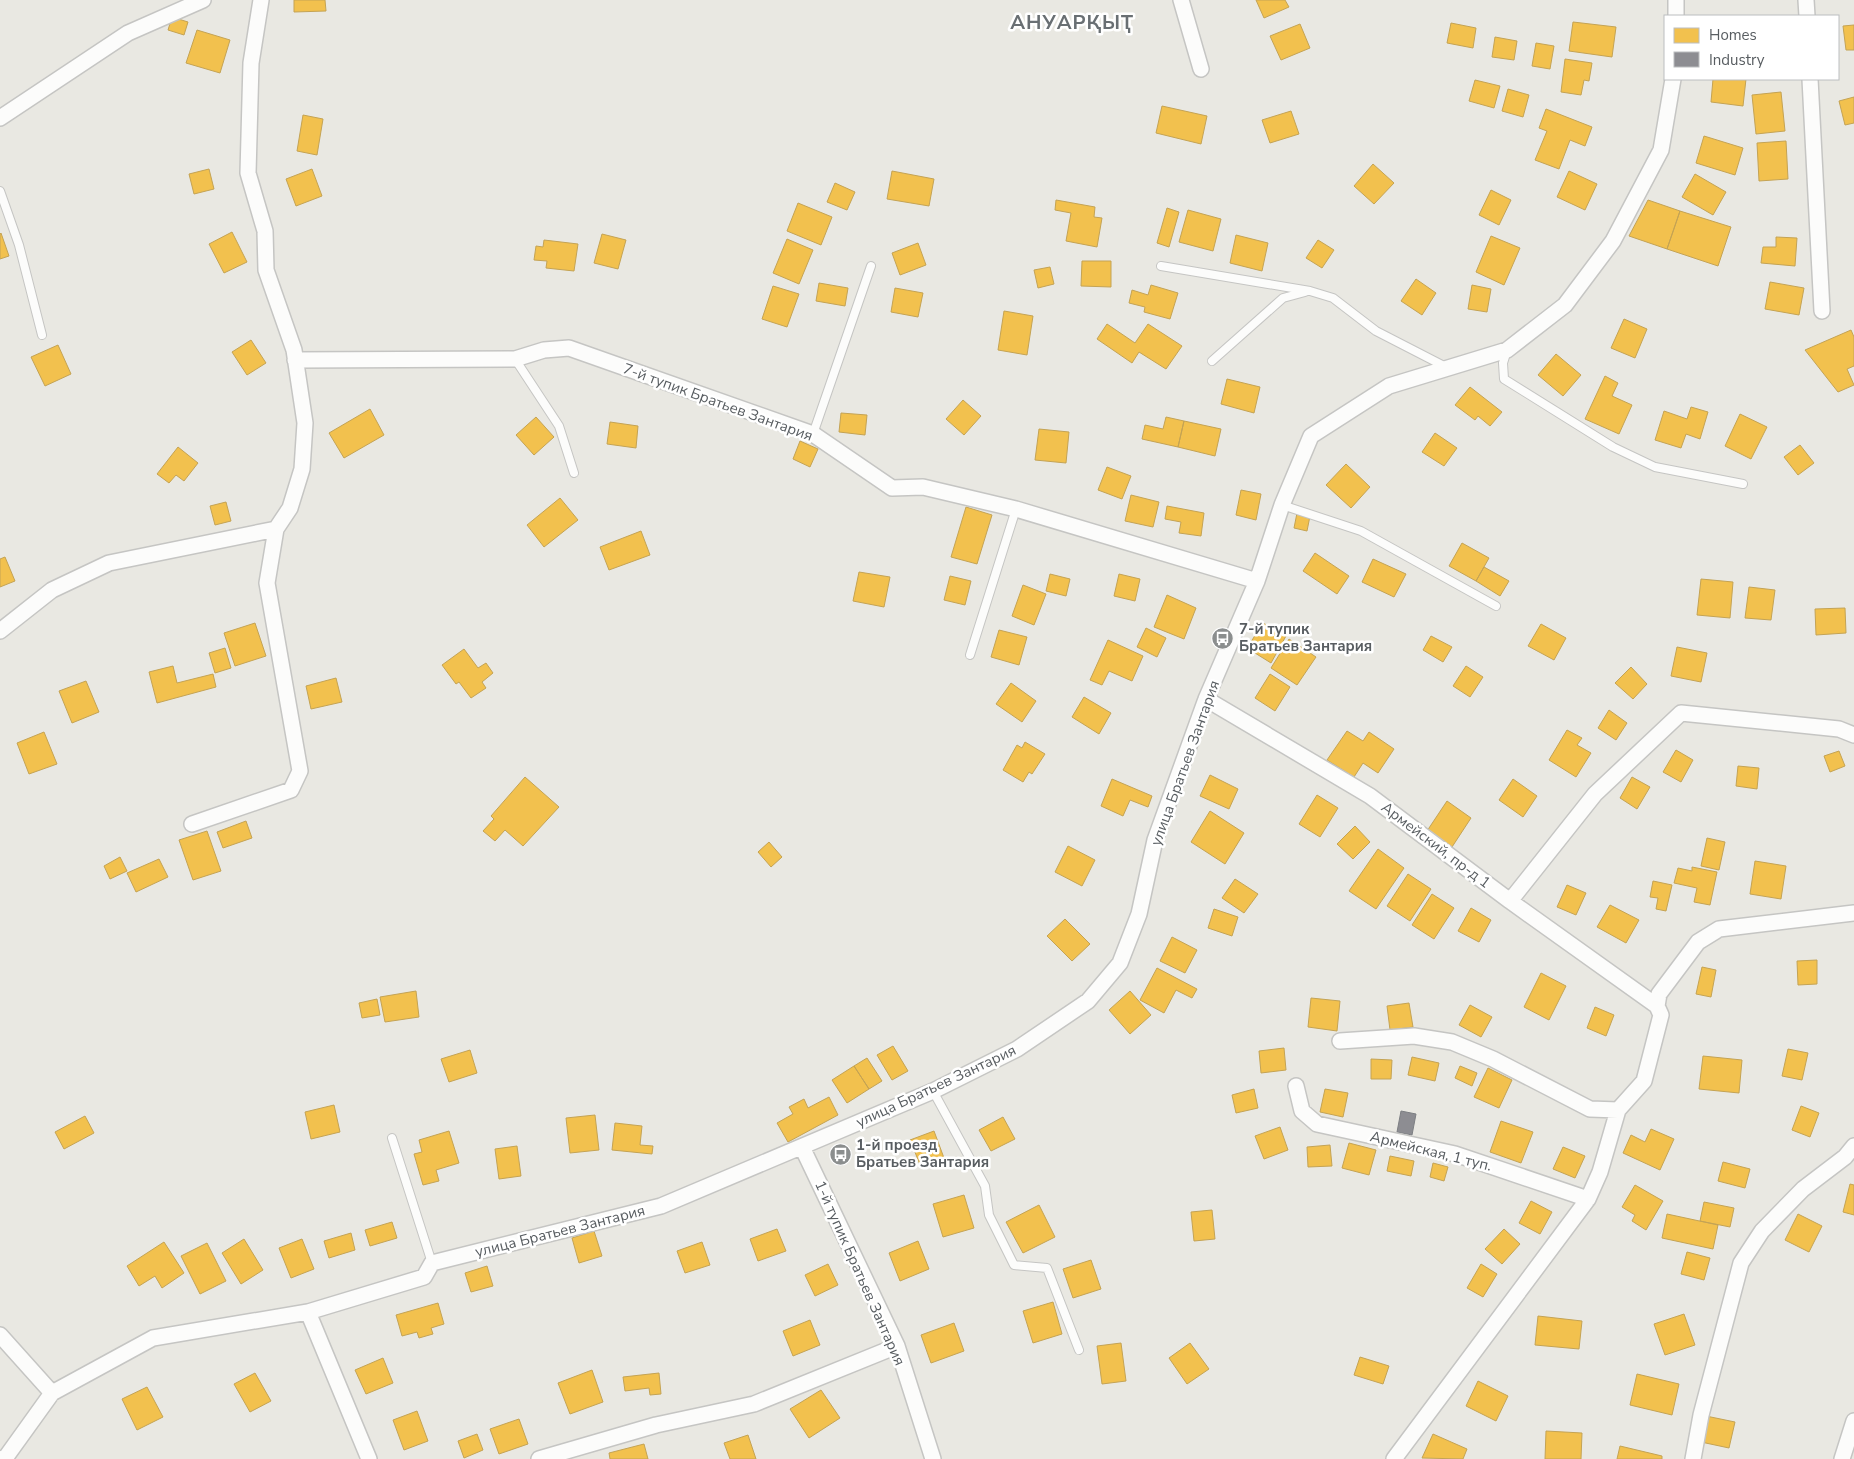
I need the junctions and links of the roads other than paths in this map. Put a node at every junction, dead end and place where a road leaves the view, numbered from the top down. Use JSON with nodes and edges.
{"nodes":[{"id":1,"x":203,"y":0,"type":"edge"},
{"id":2,"x":261,"y":0,"type":"edge"},
{"id":3,"x":1180,"y":0,"type":"edge"},
{"id":4,"x":1676,"y":0,"type":"edge"},
{"id":5,"x":1806,"y":0,"type":"edge"},
{"id":6,"x":1676,"y":15,"type":"edge"},
{"id":7,"x":1807,"y":15,"type":"edge"},
{"id":8,"x":1201,"y":70,"type":"dead end"},
{"id":9,"x":1673,"y":80,"type":"edge"},
{"id":10,"x":1810,"y":80,"type":"edge"},
{"id":11,"x":0,"y":118,"type":"edge"},
{"id":12,"x":0,"y":191,"type":"edge"},
{"id":13,"x":871,"y":266,"type":"dead end"},
{"id":14,"x":1161,"y":266,"type":"dead end"},
{"id":15,"x":1310,"y":291,"type":"junction"},
{"id":16,"x":1822,"y":311,"type":"dead end"},
{"id":17,"x":42,"y":334,"type":"dead end"},
{"id":18,"x":1507,"y":350,"type":"junction"},
{"id":19,"x":515,"y":359,"type":"junction"},
{"id":20,"x":295,"y":360,"type":"junction"},
{"id":21,"x":1212,"y":361,"type":"dead end"},
{"id":22,"x":1448,"y":368,"type":"junction"},
{"id":23,"x":813,"y":434,"type":"junction"},
{"id":24,"x":574,"y":473,"type":"dead end"},
{"id":25,"x":1743,"y":484,"type":"dead end"},
{"id":26,"x":1282,"y":505,"type":"junction"},
{"id":27,"x":1016,"y":509,"type":"junction"},
{"id":28,"x":276,"y":529,"type":"junction"},
{"id":29,"x":1257,"y":581,"type":"junction"},
{"id":30,"x":1496,"y":606,"type":"dead end"},
{"id":31,"x":0,"y":631,"type":"edge"},
{"id":32,"x":970,"y":655,"type":"dead end"},
{"id":33,"x":1206,"y":699,"type":"junction"},
{"id":34,"x":1854,"y":735,"type":"edge"},
{"id":35,"x":192,"y":824,"type":"dead end"},
{"id":36,"x":1510,"y":901,"type":"junction"},
{"id":37,"x":1854,"y":913,"type":"edge"},
{"id":38,"x":1657,"y":1006,"type":"junction"},
{"id":39,"x":1340,"y":1041,"type":"dead end"},
{"id":40,"x":1296,"y":1086,"type":"dead end"},
{"id":41,"x":933,"y":1091,"type":"junction"},
{"id":42,"x":1618,"y":1110,"type":"junction"},
{"id":43,"x":392,"y":1138,"type":"dead end"},
{"id":44,"x":1854,"y":1146,"type":"edge"},
{"id":45,"x":802,"y":1147,"type":"junction"},
{"id":46,"x":1588,"y":1199,"type":"junction"},
{"id":47,"x":432,"y":1262,"type":"junction"},
{"id":48,"x":308,"y":1312,"type":"junction"},
{"id":49,"x":0,"y":1335,"type":"edge"},
{"id":50,"x":897,"y":1346,"type":"junction"},
{"id":51,"x":1079,"y":1350,"type":"dead end"},
{"id":52,"x":52,"y":1393,"type":"junction"},
{"id":53,"x":1854,"y":1421,"type":"edge"},
{"id":54,"x":1,"y":1459,"type":"edge"},
{"id":55,"x":369,"y":1459,"type":"edge"},
{"id":56,"x":538,"y":1459,"type":"edge"},
{"id":57,"x":933,"y":1459,"type":"edge"},
{"id":58,"x":1394,"y":1459,"type":"edge"},
{"id":59,"x":1693,"y":1459,"type":"edge"},
{"id":60,"x":1842,"y":1459,"type":"edge"}],
"edges":[{"from":1,"to":11,"type":"street"},
{"from":2,"to":20,"type":"street"},
{"from":3,"to":8,"type":"street"},
{"from":4,"to":6,"type":"street"},
{"from":5,"to":7,"type":"street"},
{"from":9,"to":18,"type":"street","name":"улица Братьев Зантария"},
{"from":10,"to":16,"type":"street"},
{"from":12,"to":17,"type":"lane"},
{"from":13,"to":23,"type":"lane"},
{"from":14,"to":15,"type":"lane"},
{"from":15,"to":21,"type":"lane"},
{"from":15,"to":22,"type":"lane"},
{"from":18,"to":22,"type":"street","name":"улица Братьев Зантария"},
{"from":18,"to":25,"type":"lane"},
{"from":19,"to":20,"type":"street","name":"7-й тупик Братьев Зантария"},
{"from":19,"to":23,"type":"street","name":"7-й тупик Братьев Зантария"},
{"from":19,"to":24,"type":"lane"},
{"from":20,"to":28,"type":"street"},
{"from":22,"to":26,"type":"street","name":"улица Братьев Зантария"},
{"from":23,"to":27,"type":"street","name":"7-й тупик Братьев Зантария"},
{"from":26,"to":29,"type":"street","name":"улица Братьев Зантария"},
{"from":26,"to":30,"type":"lane"},
{"from":27,"to":29,"type":"street","name":"7-й тупик Братьев Зантария"},
{"from":27,"to":32,"type":"lane"},
{"from":28,"to":31,"type":"street"},
{"from":28,"to":35,"type":"street"},
{"from":29,"to":33,"type":"street","name":"улица Братьев Зантария"},
{"from":33,"to":36,"type":"street","name":"Армейский, пр-д 1"},
{"from":33,"to":41,"type":"street","name":"улица Братьев Зантария"},
{"from":34,"to":36,"type":"street"},
{"from":36,"to":38,"type":"street","name":"Армейский, пр-д 1"},
{"from":37,"to":38,"type":"street"},
{"from":38,"to":42,"type":"street"},
{"from":39,"to":42,"type":"street"},
{"from":40,"to":46,"type":"street","name":"Армейская, 1 туп."},
{"from":41,"to":45,"type":"street","name":"улица Братьев Зантария"},
{"from":41,"to":51,"type":"lane"},
{"from":42,"to":46,"type":"street"},
{"from":43,"to":47,"type":"lane"},
{"from":44,"to":59,"type":"street"},
{"from":45,"to":47,"type":"street","name":"улица Братьев Зантария"},
{"from":45,"to":50,"type":"street","name":"1-й тупик Братьев Зантария"},
{"from":46,"to":58,"type":"street"},
{"from":47,"to":48,"type":"street"},
{"from":48,"to":52,"type":"street"},
{"from":48,"to":55,"type":"street"},
{"from":49,"to":52,"type":"street"},
{"from":50,"to":56,"type":"street"},
{"from":50,"to":57,"type":"street","name":"1-й тупик Братьев Зантария"},
{"from":52,"to":54,"type":"street"},
{"from":53,"to":60,"type":"street"}]}
